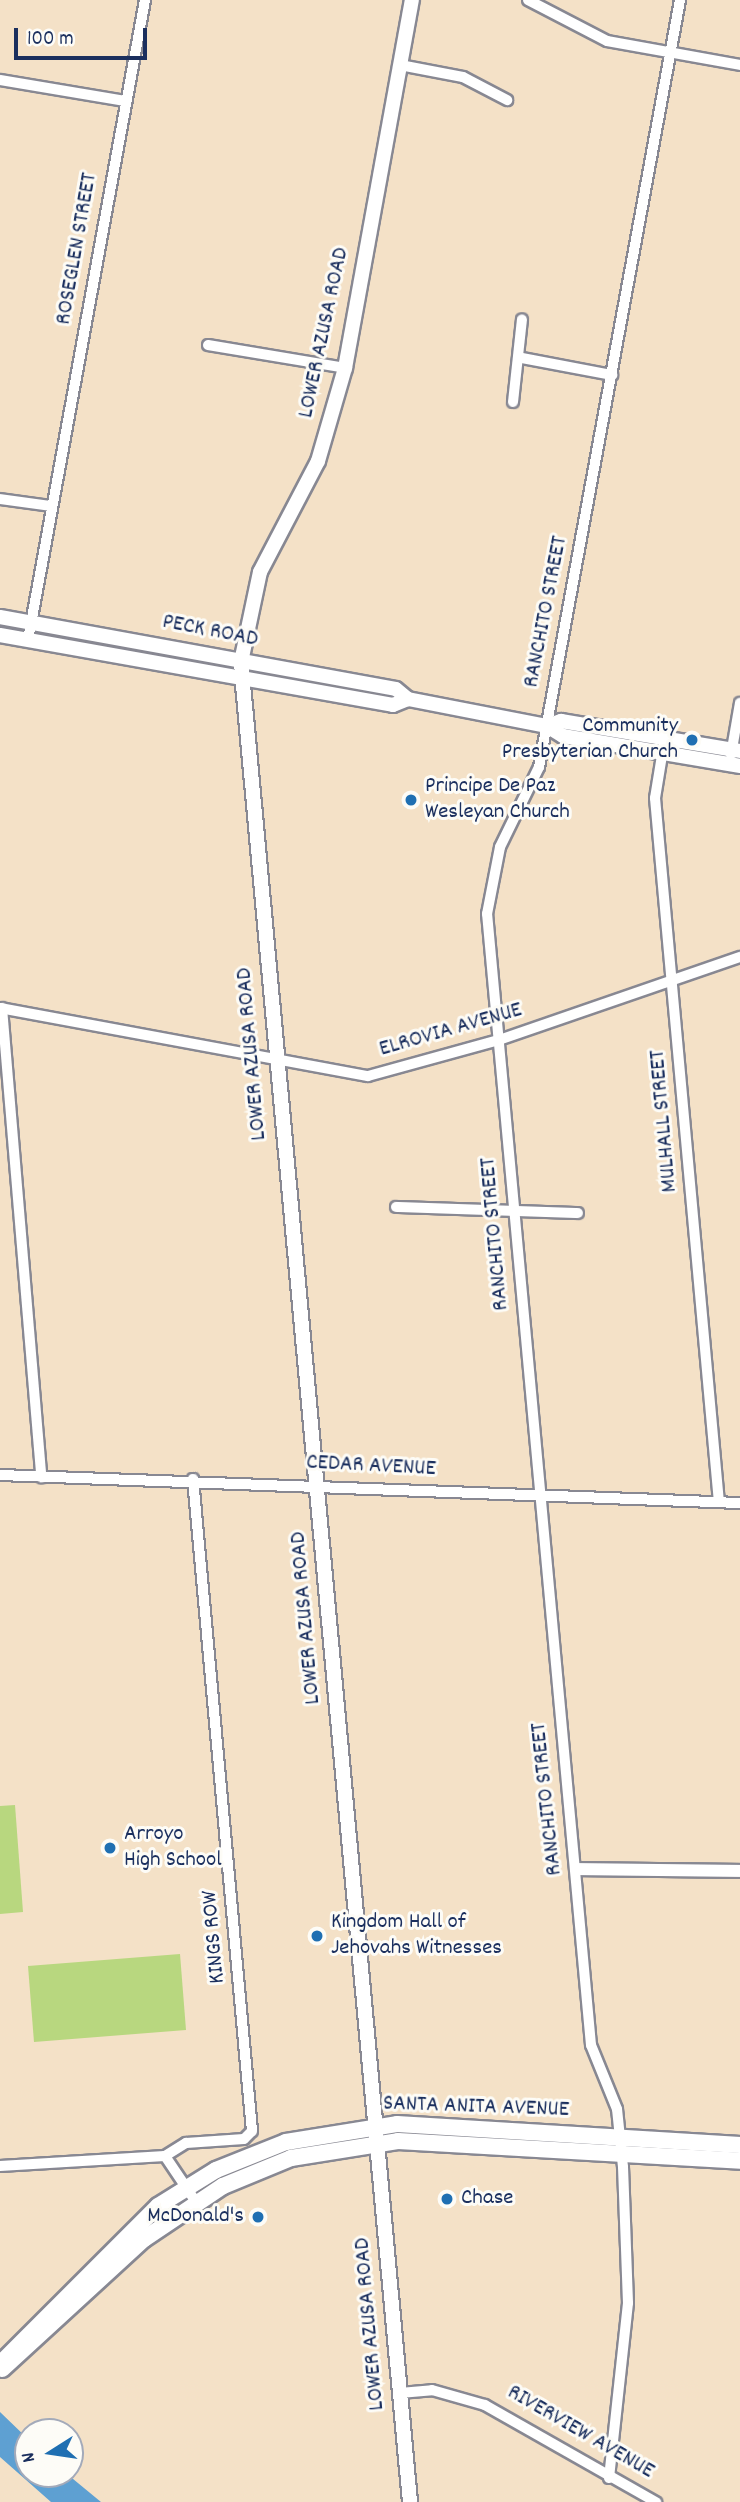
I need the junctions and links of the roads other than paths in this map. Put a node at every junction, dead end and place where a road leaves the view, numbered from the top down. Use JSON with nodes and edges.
{"nodes":[{"id":1,"x":145,"y":0,"type":"edge"},
{"id":2,"x":412,"y":0,"type":"edge"},
{"id":3,"x":528,"y":0,"type":"edge"},
{"id":4,"x":680,"y":0,"type":"edge"},
{"id":5,"x":671,"y":52,"type":"junction"},
{"id":6,"x":400,"y":65,"type":"junction"},
{"id":7,"x":740,"y":65,"type":"edge"},
{"id":8,"x":0,"y":80,"type":"edge"},
{"id":9,"x":508,"y":100,"type":"dead end"},
{"id":10,"x":126,"y":102,"type":"junction"},
{"id":11,"x":522,"y":319,"type":"dead end"},
{"id":12,"x":208,"y":345,"type":"dead end"},
{"id":13,"x":522,"y":358,"type":"junction"},
{"id":14,"x":345,"y":368,"type":"junction"},
{"id":15,"x":612,"y":375,"type":"junction"},
{"id":16,"x":513,"y":402,"type":"dead end"},
{"id":17,"x":0,"y":499,"type":"edge"},
{"id":18,"x":51,"y":506,"type":"junction"},
{"id":19,"x":0,"y":617,"type":"edge"},
{"id":20,"x":32,"y":622,"type":"junction"},
{"id":21,"x":0,"y":635,"type":"edge"},
{"id":22,"x":28,"y":640,"type":"junction"},
{"id":23,"x":241,"y":662,"type":"junction"},
{"id":24,"x":242,"y":680,"type":"junction"},
{"id":25,"x":408,"y":699,"type":"junction"},
{"id":26,"x":740,"y":703,"type":"edge"},
{"id":27,"x":547,"y":726,"type":"junction"},
{"id":28,"x":664,"y":744,"type":"junction"},
{"id":29,"x":735,"y":758,"type":"edge"},
{"id":30,"x":740,"y":957,"type":"edge"},
{"id":31,"x":674,"y":981,"type":"junction"},
{"id":32,"x":1,"y":1008,"type":"edge"},
{"id":33,"x":499,"y":1040,"type":"junction"},
{"id":34,"x":276,"y":1063,"type":"junction"},
{"id":35,"x":396,"y":1207,"type":"dead end"},
{"id":36,"x":515,"y":1211,"type":"junction"},
{"id":37,"x":578,"y":1213,"type":"dead end"},
{"id":38,"x":0,"y":1475,"type":"edge"},
{"id":39,"x":41,"y":1477,"type":"junction"},
{"id":40,"x":193,"y":1479,"type":"junction"},
{"id":41,"x":317,"y":1485,"type":"junction"},
{"id":42,"x":541,"y":1497,"type":"junction"},
{"id":43,"x":719,"y":1502,"type":"junction"},
{"id":44,"x":740,"y":1503,"type":"edge"},
{"id":45,"x":577,"y":1869,"type":"junction"},
{"id":46,"x":740,"y":1871,"type":"edge"},
{"id":47,"x":377,"y":2134,"type":"junction"},
{"id":48,"x":740,"y":2145,"type":"edge"},
{"id":49,"x":621,"y":2146,"type":"junction"},
{"id":50,"x":164,"y":2156,"type":"junction"},
{"id":51,"x":740,"y":2161,"type":"edge"},
{"id":52,"x":0,"y":2166,"type":"edge"},
{"id":53,"x":187,"y":2187,"type":"junction"},
{"id":54,"x":196,"y":2202,"type":"junction"},
{"id":55,"x":122,"y":2237,"type":"junction"},
{"id":56,"x":100,"y":2280,"type":"junction"},
{"id":57,"x":0,"y":2364,"type":"edge"},
{"id":58,"x":0,"y":2370,"type":"edge"},
{"id":59,"x":400,"y":2393,"type":"junction"},
{"id":60,"x":609,"y":2478,"type":"junction"},
{"id":61,"x":410,"y":2502,"type":"edge"},
{"id":62,"x":656,"y":2502,"type":"edge"}],
"edges":[{"from":1,"to":10,"type":"street","name":"ROSEGLEN STREET"},
{"from":2,"to":6,"type":"main road","name":"LOWER AZUSA ROAD"},
{"from":3,"to":5,"type":"street"},
{"from":4,"to":5,"type":"street","name":"RANCHITO STREET"},
{"from":5,"to":7,"type":"street"},
{"from":5,"to":15,"type":"street","name":"RANCHITO STREET"},
{"from":6,"to":9,"type":"street"},
{"from":6,"to":14,"type":"main road","name":"LOWER AZUSA ROAD"},
{"from":8,"to":10,"type":"street"},
{"from":10,"to":18,"type":"street","name":"ROSEGLEN STREET"},
{"from":11,"to":13,"type":"street"},
{"from":12,"to":14,"type":"street"},
{"from":13,"to":15,"type":"street"},
{"from":13,"to":16,"type":"street"},
{"from":14,"to":23,"type":"main road","name":"LOWER AZUSA ROAD"},
{"from":15,"to":27,"type":"street","name":"RANCHITO STREET"},
{"from":17,"to":18,"type":"street"},
{"from":18,"to":20,"type":"street","name":"ROSEGLEN STREET"},
{"from":19,"to":20,"type":"main road","name":"PECK ROAD"},
{"from":20,"to":22,"type":"street","name":"ROSEGLEN STREET"},
{"from":20,"to":23,"type":"main road","name":"PECK ROAD"},
{"from":21,"to":22,"type":"main road","name":"PECK ROAD"},
{"from":22,"to":24,"type":"main road","name":"PECK ROAD"},
{"from":23,"to":24,"type":"main road","name":"LOWER AZUSA ROAD"},
{"from":23,"to":25,"type":"main road","name":"PECK ROAD"},
{"from":24,"to":25,"type":"main road","name":"PECK ROAD"},
{"from":24,"to":34,"type":"main road","name":"LOWER AZUSA ROAD"},
{"from":25,"to":27,"type":"main road","name":"PECK ROAD"},
{"from":26,"to":29,"type":"street"},
{"from":27,"to":28,"type":"main road","name":"PECK ROAD"},
{"from":27,"to":33,"type":"street","name":"RANCHITO STREET"},
{"from":28,"to":29,"type":"main road","name":"PECK ROAD"},
{"from":28,"to":31,"type":"street","name":"MULHALL STREET"},
{"from":30,"to":31,"type":"street","name":"ELROVIA AVENUE"},
{"from":31,"to":33,"type":"street","name":"ELROVIA AVENUE"},
{"from":31,"to":43,"type":"street","name":"MULHALL STREET"},
{"from":32,"to":34,"type":"street","name":"ELROVIA AVENUE"},
{"from":32,"to":39,"type":"street"},
{"from":33,"to":34,"type":"street","name":"ELROVIA AVENUE"},
{"from":33,"to":36,"type":"street","name":"RANCHITO STREET"},
{"from":34,"to":41,"type":"main road","name":"LOWER AZUSA ROAD"},
{"from":35,"to":36,"type":"street"},
{"from":36,"to":37,"type":"street"},
{"from":36,"to":42,"type":"street","name":"RANCHITO STREET"},
{"from":38,"to":39,"type":"street","name":"CEDAR AVENUE"},
{"from":39,"to":40,"type":"street","name":"CEDAR AVENUE"},
{"from":40,"to":41,"type":"street","name":"CEDAR AVENUE"},
{"from":40,"to":50,"type":"street","name":"KINGS ROW"},
{"from":41,"to":42,"type":"street","name":"CEDAR AVENUE"},
{"from":41,"to":47,"type":"main road","name":"LOWER AZUSA ROAD"},
{"from":42,"to":43,"type":"street","name":"CEDAR AVENUE"},
{"from":42,"to":45,"type":"street","name":"RANCHITO STREET"},
{"from":43,"to":44,"type":"street","name":"CEDAR AVENUE"},
{"from":45,"to":46,"type":"street"},
{"from":45,"to":49,"type":"street","name":"RANCHITO STREET"},
{"from":47,"to":49,"type":"main road","name":"SANTA ANITA AVENUE"},
{"from":47,"to":53,"type":"main road","name":"SANTA ANITA AVENUE"},
{"from":47,"to":54,"type":"main road","name":"SANTA ANITA AVENUE"},
{"from":47,"to":59,"type":"main road","name":"LOWER AZUSA ROAD"},
{"from":48,"to":49,"type":"main road","name":"SANTA ANITA AVENUE"},
{"from":49,"to":51,"type":"main road","name":"SANTA ANITA AVENUE"},
{"from":49,"to":60,"type":"street","name":"RANCHITO STREET"},
{"from":50,"to":52,"type":"street","name":"KINGS ROW"},
{"from":50,"to":53,"type":"street"},
{"from":53,"to":54,"type":"street"},
{"from":53,"to":55,"type":"main road","name":"SANTA ANITA AVENUE"},
{"from":54,"to":56,"type":"main road","name":"SANTA ANITA AVENUE"},
{"from":55,"to":56,"type":"main road"},
{"from":55,"to":57,"type":"main road","name":"SANTA ANITA AVENUE"},
{"from":56,"to":58,"type":"main road","name":"SANTA ANITA AVENUE"},
{"from":59,"to":60,"type":"street","name":"RIVERVIEW AVENUE"},
{"from":59,"to":61,"type":"main road","name":"LOWER AZUSA ROAD"},
{"from":60,"to":62,"type":"street","name":"RIVERVIEW AVENUE"}]}
